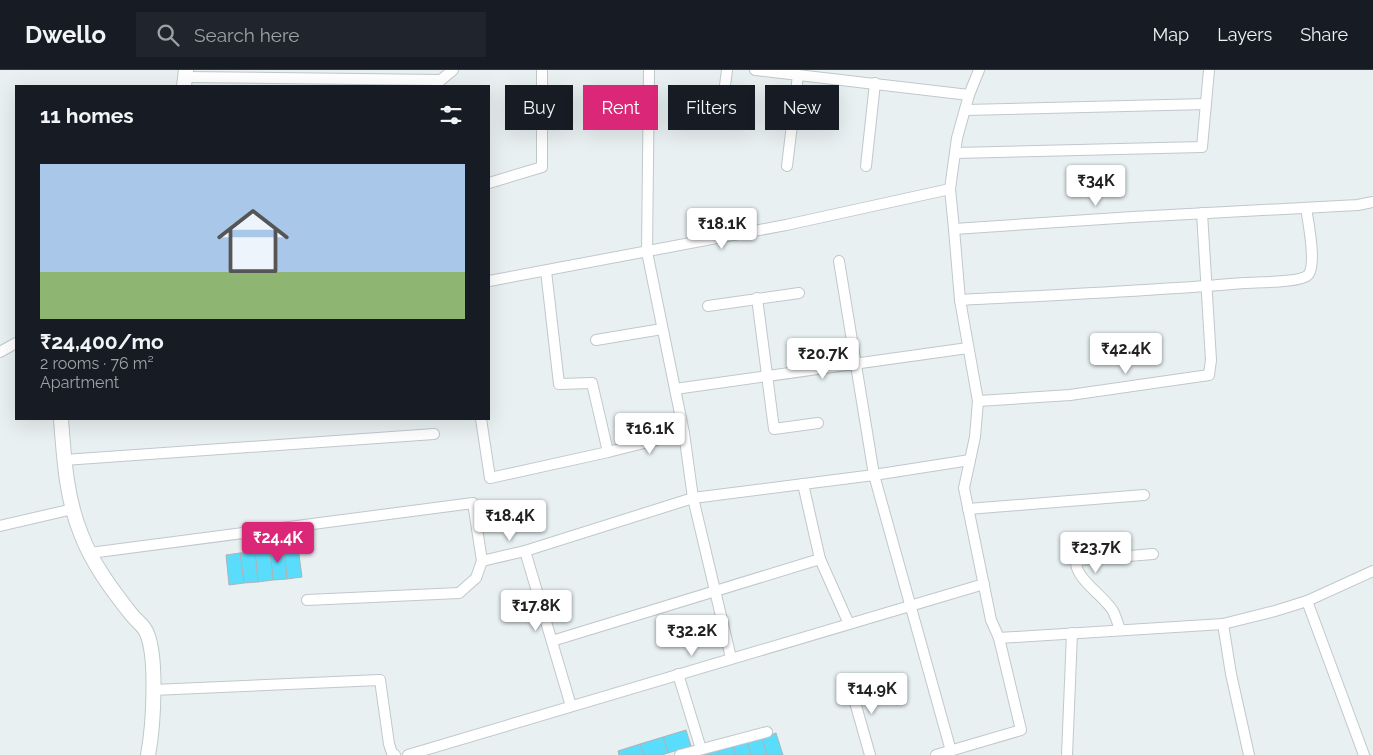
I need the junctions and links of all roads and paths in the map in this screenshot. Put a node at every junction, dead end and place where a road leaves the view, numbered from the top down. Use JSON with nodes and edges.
{"nodes":[{"id":1,"x":453,"y":70,"type":"edge"},
{"id":2,"x":542,"y":70,"type":"edge"},
{"id":3,"x":649,"y":70,"type":"edge"},
{"id":4,"x":727,"y":70,"type":"edge"},
{"id":5,"x":755,"y":70,"type":"edge"},
{"id":6,"x":978,"y":70,"type":"edge"},
{"id":7,"x":1208,"y":70,"type":"edge"},
{"id":8,"x":798,"y":75,"type":"junction"},
{"id":9,"x":185,"y":78,"type":"edge"},
{"id":10,"x":437,"y":83,"type":"edge"},
{"id":11,"x":875,"y":83,"type":"junction"},
{"id":12,"x":725,"y":85,"type":"edge"},
{"id":13,"x":969,"y":95,"type":"junction"},
{"id":14,"x":1206,"y":104,"type":"junction"},
{"id":15,"x":965,"y":110,"type":"junction"},
{"id":16,"x":955,"y":153,"type":"junction"},
{"id":17,"x":787,"y":166,"type":"dead end"},
{"id":18,"x":866,"y":166,"type":"dead end"},
{"id":19,"x":490,"y":184,"type":"edge"},
{"id":20,"x":950,"y":189,"type":"junction"},
{"id":21,"x":1373,"y":202,"type":"edge"},
{"id":22,"x":1306,"y":208,"type":"junction"},
{"id":23,"x":1202,"y":213,"type":"junction"},
{"id":24,"x":954,"y":228,"type":"junction"},
{"id":25,"x":647,"y":252,"type":"junction"},
{"id":26,"x":839,"y":261,"type":"dead end"},
{"id":27,"x":546,"y":271,"type":"junction"},
{"id":28,"x":490,"y":281,"type":"edge"},
{"id":29,"x":1206,"y":286,"type":"junction"},
{"id":30,"x":799,"y":293,"type":"dead end"},
{"id":31,"x":757,"y":298,"type":"junction"},
{"id":32,"x":960,"y":300,"type":"junction"},
{"id":33,"x":708,"y":306,"type":"dead end"},
{"id":34,"x":662,"y":329,"type":"junction"},
{"id":35,"x":596,"y":340,"type":"dead end"},
{"id":36,"x":15,"y":344,"type":"edge"},
{"id":37,"x":968,"y":348,"type":"junction"},
{"id":38,"x":0,"y":352,"type":"edge"},
{"id":39,"x":857,"y":363,"type":"junction"},
{"id":40,"x":767,"y":375,"type":"junction"},
{"id":41,"x":675,"y":388,"type":"junction"},
{"id":42,"x":978,"y":401,"type":"junction"},
{"id":43,"x":61,"y":420,"type":"edge"},
{"id":44,"x":481,"y":420,"type":"edge"},
{"id":45,"x":818,"y":422,"type":"dead end"},
{"id":46,"x":684,"y":433,"type":"junction"},
{"id":47,"x":434,"y":434,"type":"dead end"},
{"id":48,"x":608,"y":452,"type":"junction"},
{"id":49,"x":64,"y":460,"type":"junction"},
{"id":50,"x":970,"y":460,"type":"junction"},
{"id":51,"x":874,"y":475,"type":"junction"},
{"id":52,"x":803,"y":484,"type":"junction"},
{"id":53,"x":1144,"y":495,"type":"dead end"},
{"id":54,"x":693,"y":498,"type":"junction"},
{"id":55,"x":73,"y":509,"type":"junction"},
{"id":56,"x":968,"y":509,"type":"junction"},
{"id":57,"x":0,"y":526,"type":"edge"},
{"id":58,"x":525,"y":551,"type":"junction"},
{"id":59,"x":90,"y":553,"type":"junction"},
{"id":60,"x":1153,"y":554,"type":"dead end"},
{"id":61,"x":820,"y":559,"type":"junction"},
{"id":62,"x":482,"y":561,"type":"junction"},
{"id":63,"x":1373,"y":571,"type":"edge"},
{"id":64,"x":984,"y":584,"type":"junction"},
{"id":65,"x":715,"y":590,"type":"junction"},
{"id":66,"x":307,"y":600,"type":"dead end"},
{"id":67,"x":1307,"y":601,"type":"junction"},
{"id":68,"x":911,"y":606,"type":"junction"},
{"id":69,"x":849,"y":624,"type":"junction"},
{"id":70,"x":1223,"y":624,"type":"junction"},
{"id":71,"x":1120,"y":630,"type":"junction"},
{"id":72,"x":1072,"y":633,"type":"junction"},
{"id":73,"x":999,"y":638,"type":"junction"},
{"id":74,"x":552,"y":641,"type":"junction"},
{"id":75,"x":731,"y":658,"type":"junction"},
{"id":76,"x":678,"y":674,"type":"junction"},
{"id":77,"x":849,"y":681,"type":"dead end"},
{"id":78,"x":153,"y":690,"type":"junction"},
{"id":79,"x":571,"y":706,"type":"junction"},
{"id":80,"x":767,"y":732,"type":"dead end"},
{"id":81,"x":701,"y":749,"type":"junction"},
{"id":82,"x":951,"y":751,"type":"junction"},
{"id":83,"x":148,"y":755,"type":"edge"},
{"id":84,"x":395,"y":755,"type":"edge"},
{"id":85,"x":408,"y":755,"type":"edge"},
{"id":86,"x":680,"y":755,"type":"edge"},
{"id":87,"x":870,"y":755,"type":"edge"},
{"id":88,"x":936,"y":755,"type":"edge"},
{"id":89,"x":1067,"y":755,"type":"edge"},
{"id":90,"x":1249,"y":755,"type":"edge"},
{"id":91,"x":1364,"y":755,"type":"edge"}],
"edges":[{"from":1,"to":10,"type":"street"},
{"from":2,"to":19,"type":"street"},
{"from":3,"to":25,"type":"street"},
{"from":4,"to":12,"type":"street"},
{"from":5,"to":8,"type":"street"},
{"from":6,"to":13,"type":"street"},
{"from":7,"to":14,"type":"street"},
{"from":8,"to":11,"type":"street"},
{"from":8,"to":17,"type":"street"},
{"from":9,"to":10,"type":"street"},
{"from":11,"to":13,"type":"street"},
{"from":11,"to":18,"type":"street"},
{"from":13,"to":15,"type":"street"},
{"from":14,"to":15,"type":"street"},
{"from":14,"to":16,"type":"street"},
{"from":15,"to":16,"type":"street"},
{"from":16,"to":20,"type":"street"},
{"from":20,"to":24,"type":"street"},
{"from":20,"to":25,"type":"street"},
{"from":21,"to":22,"type":"street"},
{"from":22,"to":23,"type":"street"},
{"from":22,"to":29,"type":"street"},
{"from":23,"to":24,"type":"street"},
{"from":23,"to":29,"type":"street"},
{"from":24,"to":32,"type":"street"},
{"from":25,"to":27,"type":"street"},
{"from":25,"to":34,"type":"street"},
{"from":26,"to":39,"type":"street"},
{"from":27,"to":28,"type":"street"},
{"from":27,"to":48,"type":"street"},
{"from":29,"to":32,"type":"street"},
{"from":29,"to":42,"type":"street"},
{"from":30,"to":31,"type":"street"},
{"from":31,"to":33,"type":"street"},
{"from":31,"to":40,"type":"street"},
{"from":32,"to":37,"type":"street"},
{"from":34,"to":35,"type":"street"},
{"from":34,"to":41,"type":"street"},
{"from":36,"to":38,"type":"street"},
{"from":37,"to":39,"type":"street"},
{"from":37,"to":42,"type":"street"},
{"from":39,"to":40,"type":"street"},
{"from":39,"to":51,"type":"street"},
{"from":40,"to":41,"type":"street"},
{"from":40,"to":45,"type":"street"},
{"from":41,"to":46,"type":"street"},
{"from":42,"to":50,"type":"street"},
{"from":43,"to":49,"type":"street"},
{"from":44,"to":48,"type":"street"},
{"from":46,"to":48,"type":"street"},
{"from":46,"to":54,"type":"street"},
{"from":47,"to":49,"type":"street"},
{"from":49,"to":55,"type":"street"},
{"from":50,"to":51,"type":"street"},
{"from":50,"to":56,"type":"street"},
{"from":51,"to":52,"type":"street"},
{"from":51,"to":68,"type":"street"},
{"from":52,"to":54,"type":"street"},
{"from":52,"to":61,"type":"street"},
{"from":53,"to":56,"type":"street"},
{"from":54,"to":58,"type":"street"},
{"from":54,"to":65,"type":"street"},
{"from":55,"to":57,"type":"street"},
{"from":55,"to":59,"type":"street"},
{"from":56,"to":64,"type":"street"},
{"from":58,"to":62,"type":"street"},
{"from":58,"to":74,"type":"street"},
{"from":59,"to":62,"type":"street"},
{"from":59,"to":78,"type":"street"},
{"from":60,"to":71,"type":"street"},
{"from":61,"to":65,"type":"street"},
{"from":61,"to":69,"type":"street"},
{"from":62,"to":66,"type":"street"},
{"from":63,"to":67,"type":"street"},
{"from":64,"to":68,"type":"street"},
{"from":64,"to":73,"type":"street"},
{"from":65,"to":74,"type":"street"},
{"from":65,"to":75,"type":"street"},
{"from":67,"to":70,"type":"street"},
{"from":67,"to":91,"type":"street"},
{"from":68,"to":69,"type":"street"},
{"from":68,"to":82,"type":"street"},
{"from":69,"to":75,"type":"street"},
{"from":70,"to":71,"type":"street"},
{"from":70,"to":90,"type":"street"},
{"from":71,"to":72,"type":"street"},
{"from":72,"to":73,"type":"street"},
{"from":72,"to":89,"type":"street"},
{"from":73,"to":82,"type":"street"},
{"from":74,"to":79,"type":"street"},
{"from":75,"to":76,"type":"street"},
{"from":76,"to":79,"type":"street"},
{"from":76,"to":81,"type":"street"},
{"from":77,"to":87,"type":"street"},
{"from":78,"to":83,"type":"street"},
{"from":78,"to":84,"type":"street"},
{"from":79,"to":85,"type":"street"},
{"from":80,"to":81,"type":"street"},
{"from":81,"to":86,"type":"street"},
{"from":82,"to":88,"type":"street"}]}
